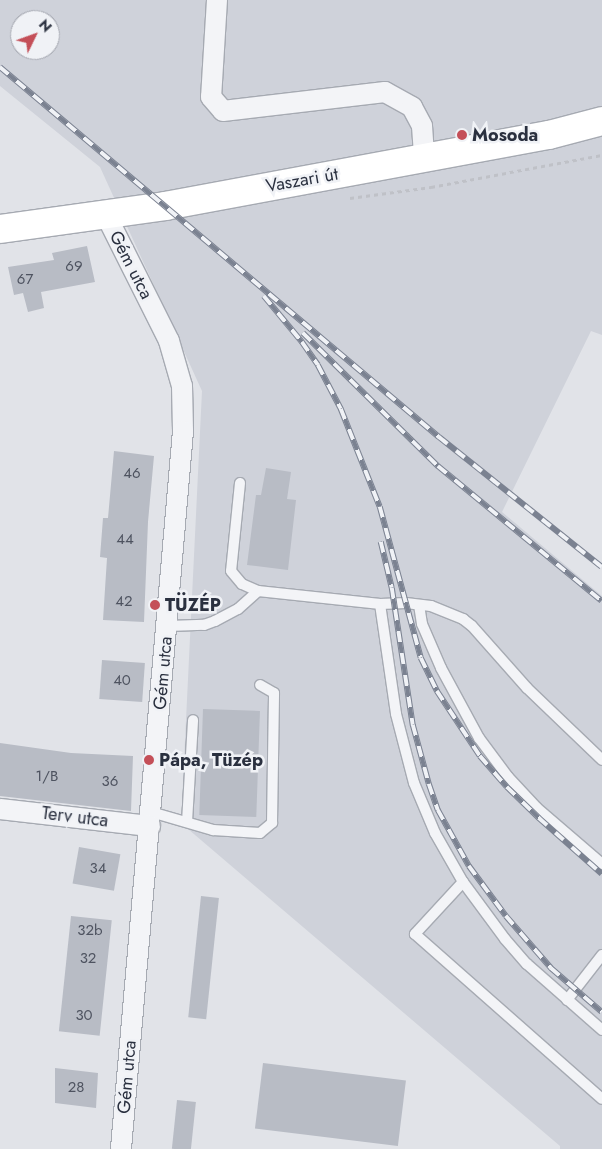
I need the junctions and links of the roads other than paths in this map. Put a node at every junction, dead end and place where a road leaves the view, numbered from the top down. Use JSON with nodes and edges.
{"nodes":[{"id":1,"x":217,"y":0,"type":"edge"},
{"id":2,"x":602,"y":121,"type":"edge"},
{"id":3,"x":424,"y":158,"type":"junction"},
{"id":4,"x":105,"y":213,"type":"junction"},
{"id":5,"x":0,"y":229,"type":"edge"},
{"id":6,"x":240,"y":483,"type":"dead end"},
{"id":7,"x":258,"y":591,"type":"junction"},
{"id":8,"x":380,"y":604,"type":"junction"},
{"id":9,"x":419,"y":605,"type":"junction"},
{"id":10,"x":168,"y":626,"type":"junction"},
{"id":11,"x":260,"y":685,"type":"dead end"},
{"id":12,"x":193,"y":720,"type":"dead end"},
{"id":13,"x":602,"y":760,"type":"edge"},
{"id":14,"x":0,"y":808,"type":"edge"},
{"id":15,"x":150,"y":819,"type":"junction"},
{"id":16,"x":187,"y":822,"type":"junction"},
{"id":17,"x":602,"y":864,"type":"edge"},
{"id":18,"x":463,"y":882,"type":"junction"},
{"id":19,"x":602,"y":955,"type":"edge"},
{"id":20,"x":567,"y":1000,"type":"junction"},
{"id":21,"x":602,"y":1030,"type":"edge"},
{"id":22,"x":602,"y":1098,"type":"edge"},
{"id":23,"x":121,"y":1149,"type":"edge"}],
"edges":[{"from":1,"to":3,"type":"street"},
{"from":2,"to":3,"type":"main road","name":"Vaszari út"},
{"from":3,"to":4,"type":"main road","name":"Vaszari út"},
{"from":4,"to":5,"type":"main road","name":"Vaszari út"},
{"from":4,"to":10,"type":"street","name":"Gém utca"},
{"from":6,"to":7,"type":"lane"},
{"from":7,"to":8,"type":"lane"},
{"from":7,"to":10,"type":"lane"},
{"from":8,"to":9,"type":"lane"},
{"from":8,"to":18,"type":"lane"},
{"from":9,"to":13,"type":"lane"},
{"from":9,"to":17,"type":"lane"},
{"from":10,"to":15,"type":"street","name":"Gém utca"},
{"from":11,"to":16,"type":"lane"},
{"from":12,"to":16,"type":"lane"},
{"from":14,"to":15,"type":"street","name":"Terv utca"},
{"from":15,"to":16,"type":"lane"},
{"from":15,"to":23,"type":"street","name":"Gém utca"},
{"from":18,"to":20,"type":"lane"},
{"from":18,"to":22,"type":"lane"},
{"from":19,"to":20,"type":"lane"},
{"from":20,"to":21,"type":"lane"}]}
